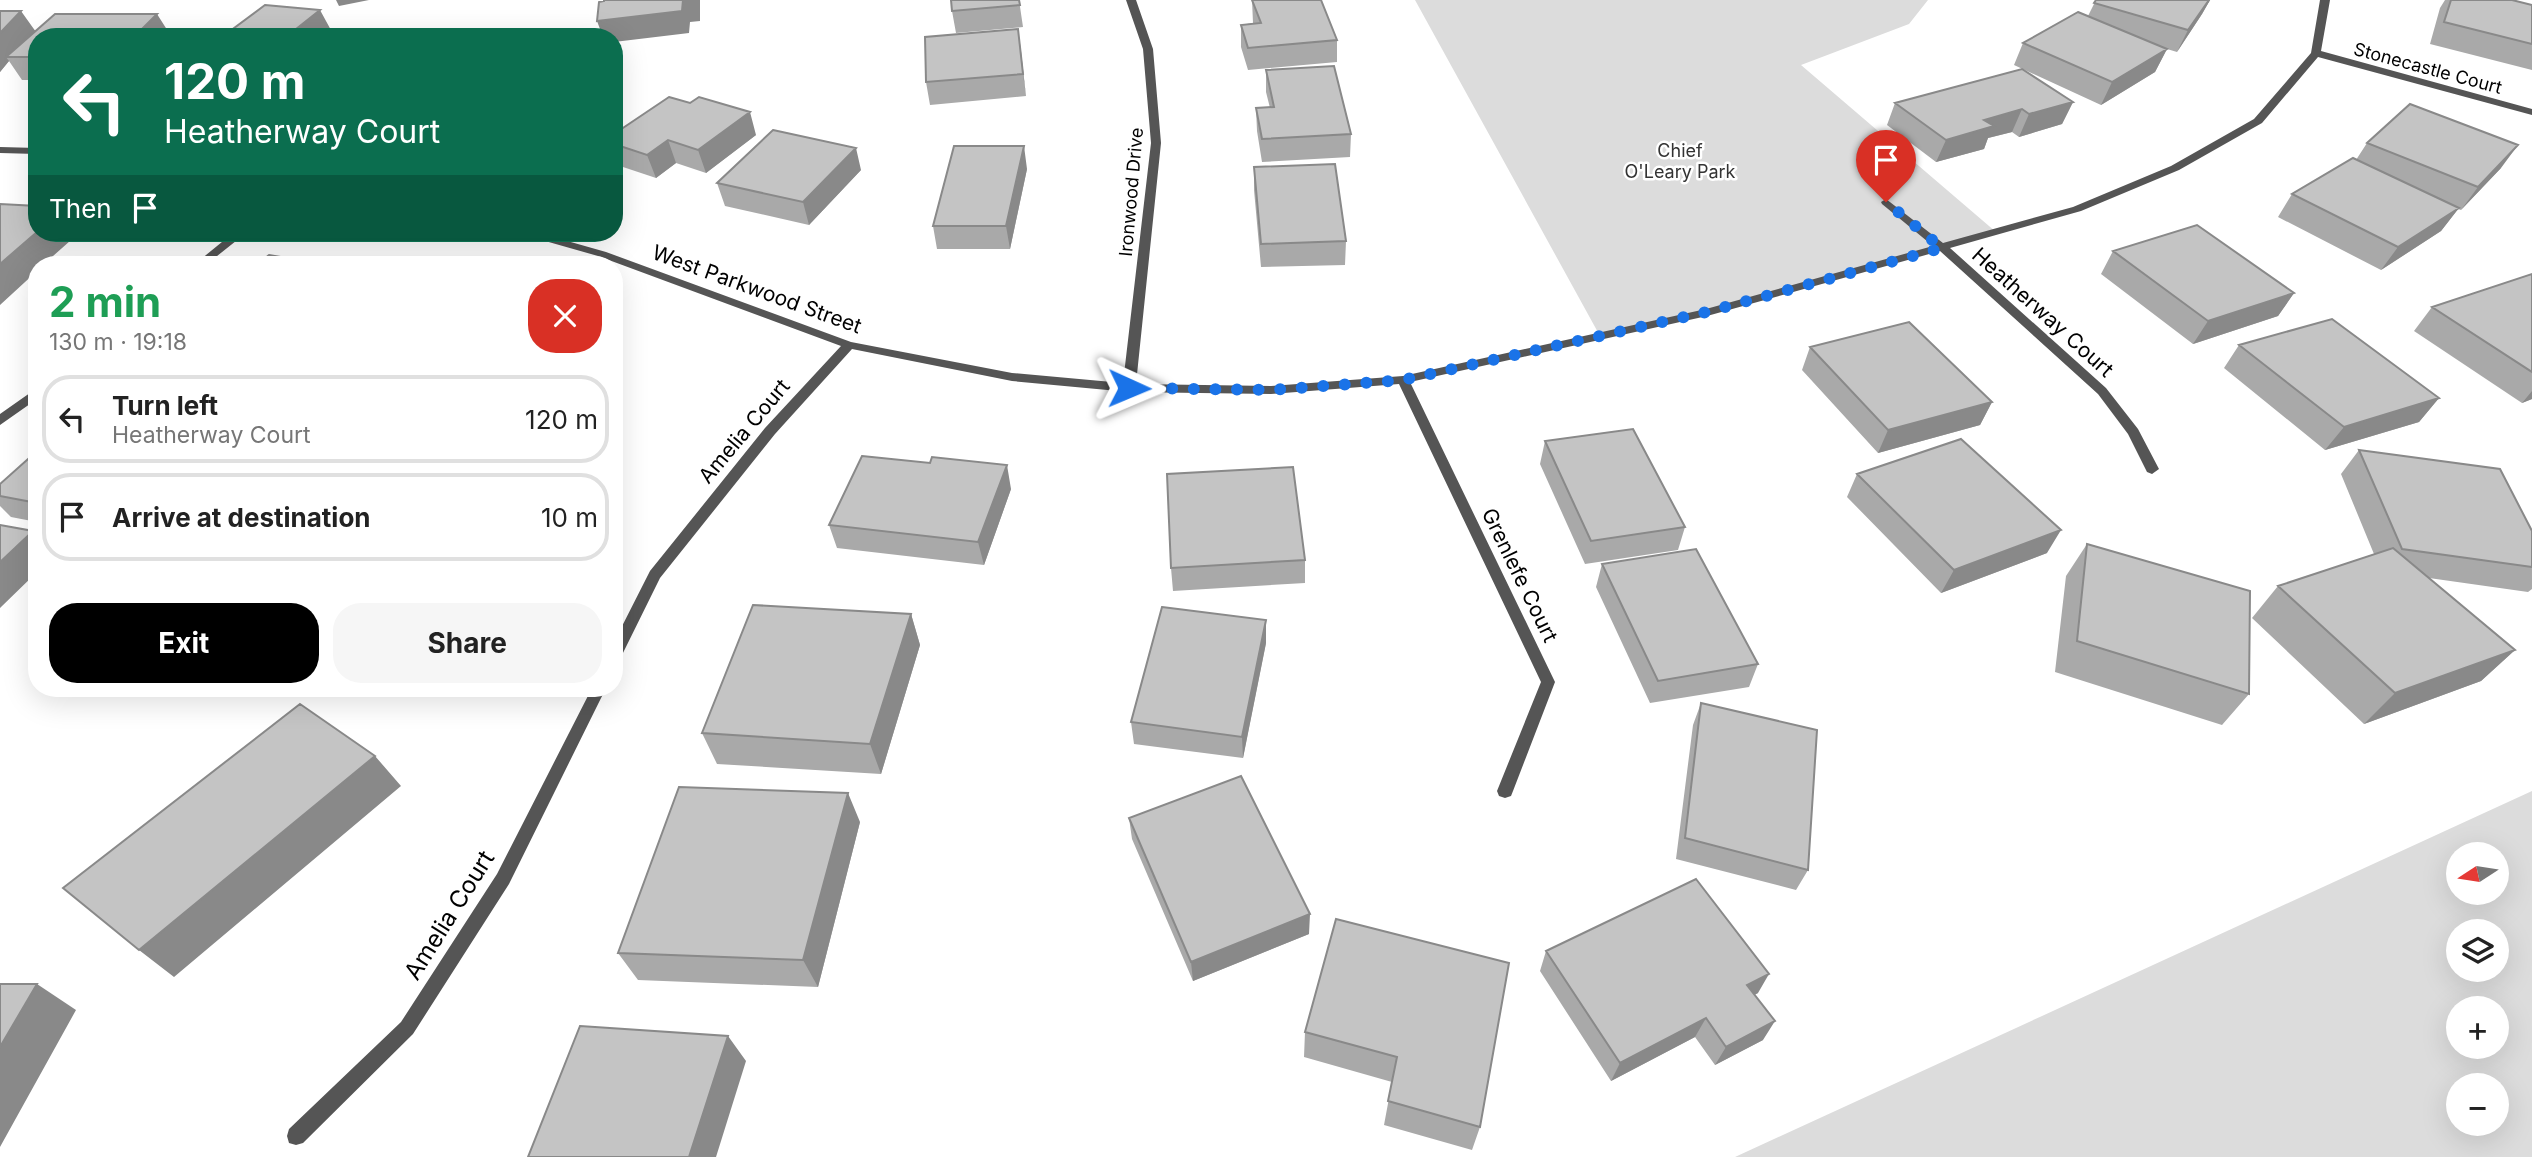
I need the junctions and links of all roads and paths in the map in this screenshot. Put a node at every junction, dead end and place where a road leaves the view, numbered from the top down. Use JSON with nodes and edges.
{"nodes":[{"id":1,"x":1131,"y":0,"type":"edge"},
{"id":2,"x":2325,"y":0,"type":"edge"},
{"id":3,"x":2316,"y":53,"type":"junction"},
{"id":4,"x":2532,"y":113,"type":"edge"},
{"id":5,"x":0,"y":150,"type":"edge"},
{"id":6,"x":28,"y":151,"type":"edge"},
{"id":7,"x":1886,"y":202,"type":"dead end"},
{"id":8,"x":228,"y":242,"type":"edge"},
{"id":9,"x":560,"y":242,"type":"edge"},
{"id":10,"x":1942,"y":248,"type":"junction"},
{"id":11,"x":210,"y":256,"type":"edge"},
{"id":12,"x":607,"y":256,"type":"edge"},
{"id":13,"x":623,"y":262,"type":"edge"},
{"id":14,"x":849,"y":345,"type":"junction"},
{"id":15,"x":1403,"y":380,"type":"junction"},
{"id":16,"x":1129,"y":388,"type":"junction"},
{"id":17,"x":28,"y":399,"type":"edge"},
{"id":18,"x":0,"y":421,"type":"edge"},
{"id":19,"x":2152,"y":469,"type":"dead end"},
{"id":20,"x":623,"y":639,"type":"edge"},
{"id":21,"x":594,"y":697,"type":"edge"},
{"id":22,"x":1505,"y":791,"type":"dead end"},
{"id":23,"x":296,"y":1136,"type":"dead end"}],
"edges":[{"from":1,"to":16,"type":"street","name":"Ironwood Drive"},
{"from":2,"to":3,"type":"street"},
{"from":3,"to":4,"type":"street","name":"Stonecastle Court"},
{"from":3,"to":10,"type":"street","name":"West Parkwood Street"},
{"from":5,"to":6,"type":"street"},
{"from":7,"to":10,"type":"street","name":"Heatherway Court"},
{"from":8,"to":11,"type":"street"},
{"from":9,"to":12,"type":"street","name":"West Parkwood Street"},
{"from":10,"to":15,"type":"street","name":"West Parkwood Street"},
{"from":10,"to":19,"type":"street","name":"Heatherway Court"},
{"from":13,"to":14,"type":"street","name":"West Parkwood Street"},
{"from":14,"to":16,"type":"street","name":"West Parkwood Street"},
{"from":14,"to":20,"type":"street","name":"Amelia Court"},
{"from":15,"to":16,"type":"street","name":"West Parkwood Street"},
{"from":15,"to":22,"type":"street","name":"Grenlefe Court"},
{"from":17,"to":18,"type":"street"},
{"from":21,"to":23,"type":"street","name":"Amelia Court"}]}
